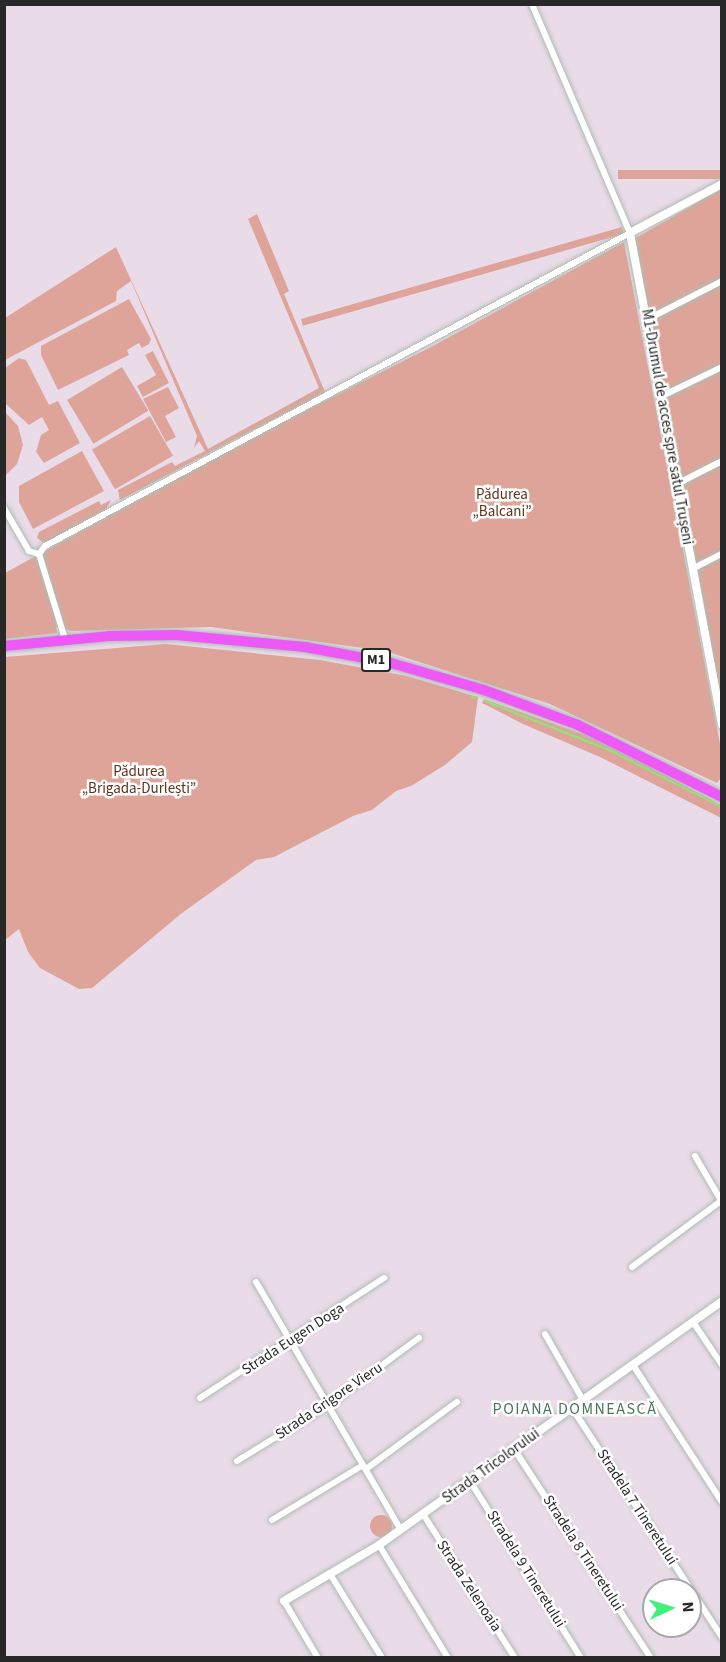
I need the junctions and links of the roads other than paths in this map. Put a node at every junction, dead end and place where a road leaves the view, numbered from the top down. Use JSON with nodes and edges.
{"nodes":[{"id":1,"x":532,"y":4,"type":"edge"},
{"id":2,"x":722,"y":184,"type":"edge"},
{"id":3,"x":630,"y":233,"type":"junction"},
{"id":4,"x":722,"y":280,"type":"edge"},
{"id":5,"x":648,"y":319,"type":"junction"},
{"id":6,"x":722,"y":367,"type":"edge"},
{"id":7,"x":662,"y":396,"type":"junction"},
{"id":8,"x":722,"y":461,"type":"edge"},
{"id":9,"x":677,"y":484,"type":"junction"},
{"id":10,"x":4,"y":508,"type":"edge"},
{"id":11,"x":722,"y":554,"type":"edge"},
{"id":12,"x":39,"y":555,"type":"junction"},
{"id":13,"x":694,"y":568,"type":"junction"},
{"id":14,"x":64,"y":639,"type":"junction"},
{"id":15,"x":4,"y":646,"type":"edge"},
{"id":16,"x":722,"y":724,"type":"edge"},
{"id":17,"x":722,"y":797,"type":"edge"},
{"id":18,"x":695,"y":1156,"type":"dead end"},
{"id":19,"x":721,"y":1201,"type":"edge"},
{"id":20,"x":632,"y":1267,"type":"dead end"},
{"id":21,"x":384,"y":1278,"type":"dead end"},
{"id":22,"x":256,"y":1282,"type":"dead end"},
{"id":23,"x":722,"y":1301,"type":"edge"},
{"id":24,"x":693,"y":1322,"type":"junction"},
{"id":25,"x":544,"y":1334,"type":"dead end"},
{"id":26,"x":419,"y":1338,"type":"dead end"},
{"id":27,"x":291,"y":1342,"type":"junction"},
{"id":28,"x":633,"y":1365,"type":"junction"},
{"id":29,"x":722,"y":1365,"type":"edge"},
{"id":30,"x":200,"y":1398,"type":"dead end"},
{"id":31,"x":583,"y":1400,"type":"junction"},
{"id":32,"x":457,"y":1402,"type":"dead end"},
{"id":33,"x":328,"y":1405,"type":"junction"},
{"id":34,"x":572,"y":1408,"type":"junction"},
{"id":35,"x":514,"y":1449,"type":"junction"},
{"id":36,"x":237,"y":1461,"type":"dead end"},
{"id":37,"x":364,"y":1467,"type":"junction"},
{"id":38,"x":470,"y":1481,"type":"junction"},
{"id":39,"x":722,"y":1502,"type":"edge"},
{"id":40,"x":423,"y":1514,"type":"junction"},
{"id":41,"x":272,"y":1520,"type":"dead end"},
{"id":42,"x":401,"y":1530,"type":"junction"},
{"id":43,"x":379,"y":1545,"type":"junction"},
{"id":44,"x":330,"y":1574,"type":"junction"},
{"id":45,"x":284,"y":1601,"type":"joint"},
{"id":46,"x":722,"y":1637,"type":"edge"},
{"id":47,"x":318,"y":1658,"type":"edge"},
{"id":48,"x":382,"y":1658,"type":"edge"},
{"id":49,"x":448,"y":1658,"type":"edge"},
{"id":50,"x":515,"y":1658,"type":"edge"},
{"id":51,"x":581,"y":1658,"type":"edge"},
{"id":52,"x":651,"y":1658,"type":"edge"}],
"edges":[{"from":1,"to":3,"type":"street"},
{"from":2,"to":3,"type":"street"},
{"from":3,"to":5,"type":"street","name":"M1-Drumul de acces spre satul Trușeni"},
{"from":3,"to":12,"type":"street"},
{"from":4,"to":5,"type":"street"},
{"from":5,"to":7,"type":"street","name":"M1-Drumul de acces spre satul Trușeni"},
{"from":6,"to":7,"type":"street"},
{"from":7,"to":9,"type":"street","name":"M1-Drumul de acces spre satul Trușeni"},
{"from":8,"to":9,"type":"street"},
{"from":9,"to":13,"type":"street","name":"M1-Drumul de acces spre satul Trușeni"},
{"from":10,"to":12,"type":"street"},
{"from":11,"to":13,"type":"street"},
{"from":12,"to":14,"type":"street"},
{"from":13,"to":16,"type":"street","name":"M1-Drumul de acces spre satul Trușeni"},
{"from":14,"to":15,"type":"highway","number":"M1"},
{"from":14,"to":17,"type":"highway","number":"M1"},
{"from":18,"to":19,"type":"street"},
{"from":19,"to":20,"type":"street"},
{"from":21,"to":27,"type":"street","name":"Strada Eugen Doga"},
{"from":22,"to":27,"type":"street"},
{"from":23,"to":24,"type":"street","name":"Strada Tricolorului"},
{"from":24,"to":28,"type":"street","name":"Strada Tricolorului"},
{"from":24,"to":29,"type":"street"},
{"from":25,"to":31,"type":"street"},
{"from":26,"to":33,"type":"street","name":"Strada Grigore Vieru"},
{"from":27,"to":30,"type":"street","name":"Strada Eugen Doga"},
{"from":27,"to":33,"type":"street"},
{"from":28,"to":31,"type":"street","name":"Strada Tricolorului"},
{"from":28,"to":39,"type":"street"},
{"from":31,"to":34,"type":"street","name":"Strada Tricolorului"},
{"from":32,"to":37,"type":"street"},
{"from":33,"to":36,"type":"street","name":"Strada Grigore Vieru"},
{"from":33,"to":37,"type":"street"},
{"from":34,"to":35,"type":"street","name":"Strada Tricolorului"},
{"from":34,"to":46,"type":"street","name":"Stradela 7 Tineretului"},
{"from":35,"to":38,"type":"street","name":"Strada Tricolorului"},
{"from":35,"to":52,"type":"street","name":"Stradela 8 Tineretului"},
{"from":37,"to":41,"type":"street"},
{"from":37,"to":42,"type":"street"},
{"from":38,"to":40,"type":"street","name":"Strada Tricolorului"},
{"from":38,"to":51,"type":"street","name":"Stradela 9 Tineretului"},
{"from":40,"to":42,"type":"street","name":"Strada Tricolorului"},
{"from":40,"to":50,"type":"street","name":"Strada Zelenoaia"},
{"from":42,"to":43,"type":"street","name":"Strada Tricolorului"},
{"from":43,"to":44,"type":"street","name":"Strada Tricolorului"},
{"from":43,"to":49,"type":"street"},
{"from":44,"to":45,"type":"street","name":"Strada Tricolorului"},
{"from":44,"to":48,"type":"street"},
{"from":45,"to":47,"type":"street"}]}
